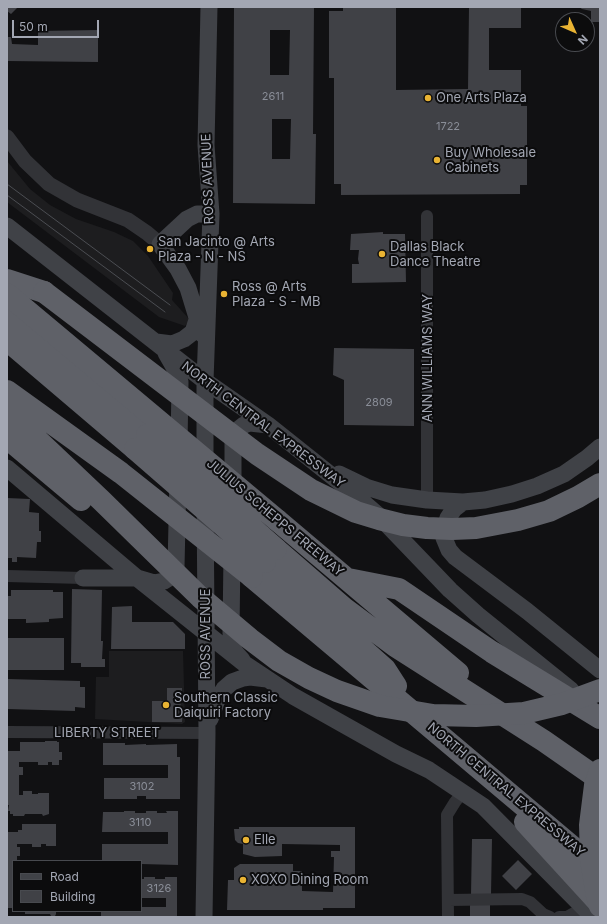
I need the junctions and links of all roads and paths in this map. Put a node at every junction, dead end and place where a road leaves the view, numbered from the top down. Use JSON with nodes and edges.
{"nodes":[{"id":1,"x":209,"y":7,"type":"edge"},
{"id":2,"x":7,"y":137,"type":"edge"},
{"id":3,"x":211,"y":214,"type":"junction"},
{"id":4,"x":427,"y":216,"type":"dead end"},
{"id":5,"x":7,"y":226,"type":"edge"},
{"id":6,"x":160,"y":244,"type":"junction"},
{"id":7,"x":7,"y":280,"type":"edge"},
{"id":8,"x":7,"y":294,"type":"edge"},
{"id":9,"x":7,"y":316,"type":"edge"},
{"id":10,"x":198,"y":317,"type":"junction"},
{"id":11,"x":7,"y":340,"type":"edge"},
{"id":12,"x":160,"y":345,"type":"junction"},
{"id":13,"x":207,"y":352,"type":"junction"},
{"id":14,"x":205,"y":381,"type":"junction"},
{"id":15,"x":7,"y":391,"type":"edge"},
{"id":16,"x":7,"y":411,"type":"edge"},
{"id":17,"x":268,"y":425,"type":"junction"},
{"id":18,"x":7,"y":438,"type":"edge"},
{"id":19,"x":141,"y":442,"type":"junction"},
{"id":20,"x":600,"y":447,"type":"edge"},
{"id":21,"x":306,"y":456,"type":"junction"},
{"id":22,"x":10,"y":472,"type":"edge"},
{"id":23,"x":600,"y":484,"type":"edge"},
{"id":24,"x":427,"y":500,"type":"junction"},
{"id":25,"x":462,"y":502,"type":"junction"},
{"id":26,"x":99,"y":546,"type":"junction"},
{"id":27,"x":264,"y":563,"type":"junction"},
{"id":28,"x":7,"y":576,"type":"edge"},
{"id":29,"x":83,"y":578,"type":"junction"},
{"id":30,"x":137,"y":578,"type":"junction"},
{"id":31,"x":347,"y":579,"type":"junction"},
{"id":32,"x":200,"y":597,"type":"junction"},
{"id":33,"x":205,"y":632,"type":"junction"},
{"id":34,"x":245,"y":664,"type":"junction"},
{"id":35,"x":600,"y":670,"type":"edge"},
{"id":36,"x":269,"y":680,"type":"junction"},
{"id":37,"x":600,"y":690,"type":"edge"},
{"id":38,"x":600,"y":713,"type":"edge"},
{"id":39,"x":600,"y":718,"type":"edge"},
{"id":40,"x":7,"y":732,"type":"edge"},
{"id":41,"x":207,"y":733,"type":"junction"},
{"id":42,"x":442,"y":737,"type":"junction"},
{"id":43,"x":544,"y":741,"type":"junction"},
{"id":44,"x":600,"y":770,"type":"edge"},
{"id":45,"x":600,"y":780,"type":"edge"},
{"id":46,"x":464,"y":792,"type":"junction"},
{"id":47,"x":600,"y":870,"type":"edge"},
{"id":48,"x":448,"y":900,"type":"junction"},
{"id":49,"x":594,"y":909,"type":"edge"},
{"id":50,"x":204,"y":917,"type":"edge"},
{"id":51,"x":448,"y":917,"type":"edge"},
{"id":52,"x":550,"y":917,"type":"edge"},
{"id":53,"x":559,"y":917,"type":"edge"}],
"edges":[{"from":1,"to":3,"type":"main road","name":"ROSS AVENUE"},
{"from":2,"to":6,"type":"street"},
{"from":3,"to":6,"type":"main road"},
{"from":3,"to":13,"type":"main road","name":"ROSS AVENUE"},
{"from":4,"to":24,"type":"street","name":"ANN WILLIAMS WAY"},
{"from":5,"to":12,"type":"main road","name":"NORTH CENTRAL EXPRESSWAY"},
{"from":6,"to":10,"type":"main road","name":"ROSS AVENUE"},
{"from":7,"to":23,"type":"highway","bridge":true},
{"from":8,"to":31,"type":"highway","name":"JULIUS SCHEPPS FREEWAY","bridge":true},
{"from":9,"to":19,"type":"highway"},
{"from":10,"to":12,"type":"main road"},
{"from":10,"to":13,"type":"main road","name":"ROSS AVENUE"},
{"from":11,"to":19,"type":"highway"},
{"from":12,"to":14,"type":"main road","name":"NORTH CENTRAL EXPRESSWAY"},
{"from":12,"to":30,"type":"main road"},
{"from":13,"to":14,"type":"main road","name":"ROSS AVENUE"},
{"from":14,"to":17,"type":"main road","name":"NORTH CENTRAL EXPRESSWAY"},
{"from":14,"to":33,"type":"main road","name":"ROSS AVENUE"},
{"from":15,"to":27,"type":"highway","bridge":true},
{"from":16,"to":32,"type":"highway","bridge":true},
{"from":17,"to":21,"type":"main road","name":"NORTH CENTRAL EXPRESSWAY"},
{"from":17,"to":34,"type":"main road"},
{"from":18,"to":32,"type":"highway","bridge":true},
{"from":19,"to":27,"type":"highway","bridge":true},
{"from":20,"to":25,"type":"main road"},
{"from":21,"to":24,"type":"main road"},
{"from":21,"to":38,"type":"main road","name":"NORTH CENTRAL EXPRESSWAY"},
{"from":22,"to":26,"type":"main road","name":"NORTH CENTRAL EXPRESSWAY"},
{"from":24,"to":25,"type":"main road"},
{"from":25,"to":35,"type":"main road"},
{"from":26,"to":29,"type":"main road"},
{"from":26,"to":30,"type":"main road","name":"NORTH CENTRAL EXPRESSWAY"},
{"from":27,"to":42,"type":"highway","name":"NORTH CENTRAL EXPRESSWAY"},
{"from":27,"to":43,"type":"highway"},
{"from":28,"to":29,"type":"street"},
{"from":29,"to":30,"type":"main road"},
{"from":30,"to":33,"type":"main road","name":"NORTH CENTRAL EXPRESSWAY"},
{"from":31,"to":39,"type":"highway"},
{"from":31,"to":43,"type":"highway","name":"JULIUS SCHEPPS FREEWAY"},
{"from":32,"to":37,"type":"highway","bridge":true},
{"from":33,"to":34,"type":"main road","name":"NORTH CENTRAL EXPRESSWAY"},
{"from":33,"to":41,"type":"main road","name":"ROSS AVENUE"},
{"from":34,"to":36,"type":"main road","name":"NORTH CENTRAL EXPRESSWAY"},
{"from":36,"to":41,"type":"main road"},
{"from":36,"to":46,"type":"main road","name":"NORTH CENTRAL EXPRESSWAY"},
{"from":40,"to":41,"type":"street","name":"LIBERTY STREET"},
{"from":41,"to":50,"type":"main road","name":"ROSS AVENUE"},
{"from":42,"to":47,"type":"highway","name":"NORTH CENTRAL EXPRESSWAY"},
{"from":42,"to":49,"type":"highway"},
{"from":43,"to":45,"type":"highway"},
{"from":44,"to":49,"type":"highway","bridge":true},
{"from":46,"to":48,"type":"street"},
{"from":46,"to":49,"type":"main road","name":"NORTH CENTRAL EXPRESSWAY"},
{"from":48,"to":51,"type":"street"},
{"from":48,"to":52,"type":"street"},
{"from":49,"to":53,"type":"street"}]}
